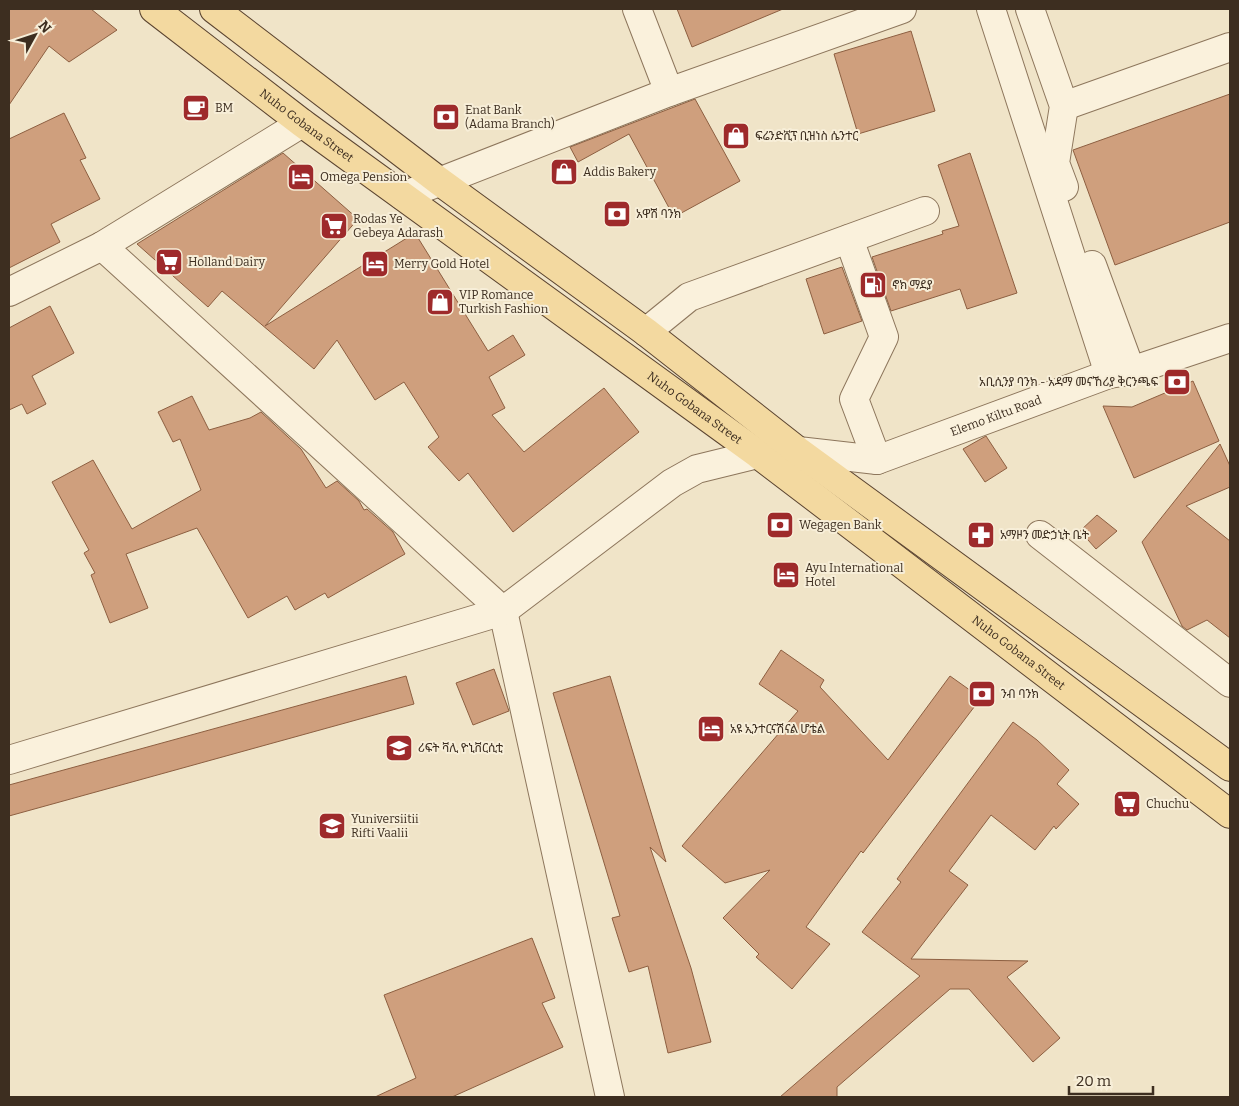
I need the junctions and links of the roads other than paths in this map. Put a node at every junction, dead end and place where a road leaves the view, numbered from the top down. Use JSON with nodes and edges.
{"nodes":[{"id":1,"x":154,"y":9,"type":"edge"},
{"id":2,"x":214,"y":9,"type":"edge"},
{"id":3,"x":636,"y":9,"type":"edge"},
{"id":4,"x":902,"y":9,"type":"edge"},
{"id":5,"x":991,"y":9,"type":"edge"},
{"id":6,"x":1030,"y":9,"type":"edge"},
{"id":7,"x":1230,"y":47,"type":"edge"},
{"id":8,"x":669,"y":92,"type":"junction"},
{"id":9,"x":1064,"y":106,"type":"junction"},
{"id":10,"x":302,"y":123,"type":"junction"},
{"id":11,"x":439,"y":181,"type":"junction"},
{"id":12,"x":403,"y":196,"type":"junction"},
{"id":13,"x":925,"y":211,"type":"dead end"},
{"id":14,"x":849,"y":238,"type":"junction"},
{"id":15,"x":102,"y":246,"type":"junction"},
{"id":16,"x":9,"y":292,"type":"edge"},
{"id":17,"x":646,"y":332,"type":"junction"},
{"id":18,"x":1230,"y":338,"type":"edge"},
{"id":19,"x":1120,"y":372,"type":"junction"},
{"id":20,"x":798,"y":451,"type":"junction"},
{"id":21,"x":758,"y":454,"type":"junction"},
{"id":22,"x":877,"y":460,"type":"junction"},
{"id":23,"x":1040,"y":535,"type":"dead end"},
{"id":24,"x":503,"y":611,"type":"junction"},
{"id":25,"x":1230,"y":683,"type":"edge"},
{"id":26,"x":9,"y":760,"type":"edge"},
{"id":27,"x":1230,"y":767,"type":"edge"},
{"id":28,"x":1230,"y":814,"type":"edge"},
{"id":29,"x":610,"y":1097,"type":"edge"}],
"edges":[{"from":1,"to":10,"type":"main road","name":"Nuho Gobana Street"},
{"from":2,"to":11,"type":"main road"},
{"from":3,"to":8,"type":"street"},
{"from":4,"to":8,"type":"street"},
{"from":5,"to":19,"type":"street"},
{"from":6,"to":9,"type":"street"},
{"from":7,"to":9,"type":"street"},
{"from":8,"to":11,"type":"street"},
{"from":9,"to":19,"type":"street"},
{"from":10,"to":12,"type":"main road","name":"Nuho Gobana Street"},
{"from":10,"to":15,"type":"street"},
{"from":11,"to":12,"type":"street"},
{"from":11,"to":17,"type":"main road"},
{"from":12,"to":21,"type":"main road","name":"Nuho Gobana Street"},
{"from":13,"to":14,"type":"street"},
{"from":14,"to":17,"type":"street"},
{"from":14,"to":22,"type":"street"},
{"from":15,"to":16,"type":"street"},
{"from":15,"to":24,"type":"street"},
{"from":17,"to":20,"type":"main road"},
{"from":18,"to":19,"type":"street","name":"Elemo Kiltu Road"},
{"from":19,"to":22,"type":"street","name":"Elemo Kiltu Road"},
{"from":20,"to":21,"type":"street","name":"Elemo Kiltu Road"},
{"from":20,"to":22,"type":"street","name":"Elemo Kiltu Road"},
{"from":20,"to":27,"type":"main road"},
{"from":21,"to":24,"type":"street","name":"Elemo Kiltu Road"},
{"from":21,"to":28,"type":"main road","name":"Nuho Gobana Street"},
{"from":23,"to":25,"type":"street"},
{"from":24,"to":26,"type":"street"},
{"from":24,"to":29,"type":"street"}]}
